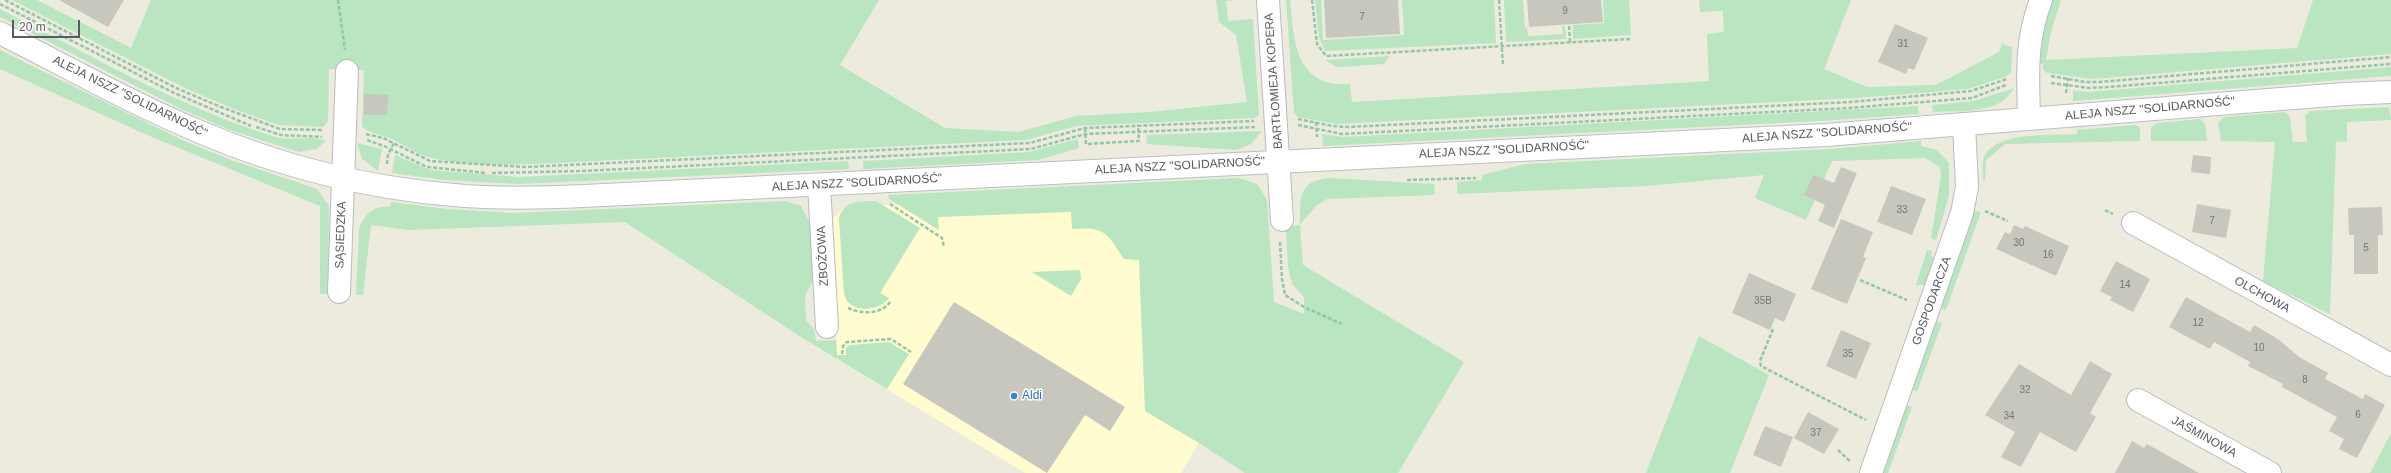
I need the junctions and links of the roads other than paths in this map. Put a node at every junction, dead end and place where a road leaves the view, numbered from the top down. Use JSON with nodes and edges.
{"nodes":[{"id":1,"x":1268,"y":0,"type":"edge"},
{"id":2,"x":2041,"y":0,"type":"edge"},
{"id":3,"x":0,"y":33,"type":"edge"},
{"id":4,"x":347,"y":71,"type":"road end"},
{"id":5,"x":2391,"y":92,"type":"edge"},
{"id":6,"x":2029,"y":119,"type":"junction"},
{"id":7,"x":1964,"y":124,"type":"junction"},
{"id":8,"x":1279,"y":161,"type":"junction"},
{"id":9,"x":343,"y":178,"type":"junction"},
{"id":10,"x":819,"y":185,"type":"junction"},
{"id":11,"x":1282,"y":220,"type":"road end"},
{"id":12,"x":2133,"y":223,"type":"dead end"},
{"id":13,"x":339,"y":292,"type":"dead end"},
{"id":14,"x":826,"y":327,"type":"dead end"},
{"id":15,"x":2391,"y":365,"type":"edge"},
{"id":16,"x":2138,"y":400,"type":"dead end"},
{"id":17,"x":1871,"y":473,"type":"edge"},
{"id":18,"x":2270,"y":473,"type":"edge"}],
"edges":[{"from":1,"to":8,"type":"street","name":"BARTŁOMIEJA KOPERA"},
{"from":2,"to":6,"type":"street"},
{"from":3,"to":9,"type":"street","name":"ALEJA NSZZ \"SOLIDARNOŚĆ\""},
{"from":4,"to":9,"type":"street","name":"SĄSIEDZKA"},
{"from":5,"to":6,"type":"street","name":"ALEJA NSZZ \"SOLIDARNOŚĆ\""},
{"from":6,"to":7,"type":"street","name":"ALEJA NSZZ \"SOLIDARNOŚĆ\""},
{"from":7,"to":8,"type":"street","name":"ALEJA NSZZ \"SOLIDARNOŚĆ\""},
{"from":7,"to":17,"type":"street","name":"GOSPODARCZA"},
{"from":8,"to":10,"type":"street","name":"ALEJA NSZZ \"SOLIDARNOŚĆ\""},
{"from":8,"to":11,"type":"street","name":"BARTŁOMIEJA KOPERA"},
{"from":9,"to":10,"type":"street","name":"ALEJA NSZZ \"SOLIDARNOŚĆ\""},
{"from":9,"to":13,"type":"street","name":"SĄSIEDZKA"},
{"from":10,"to":14,"type":"street","name":"ZBOŻOWA"},
{"from":12,"to":15,"type":"street","name":"OLCHOWA"},
{"from":16,"to":18,"type":"street","name":"JAŚMINOWA"}]}
